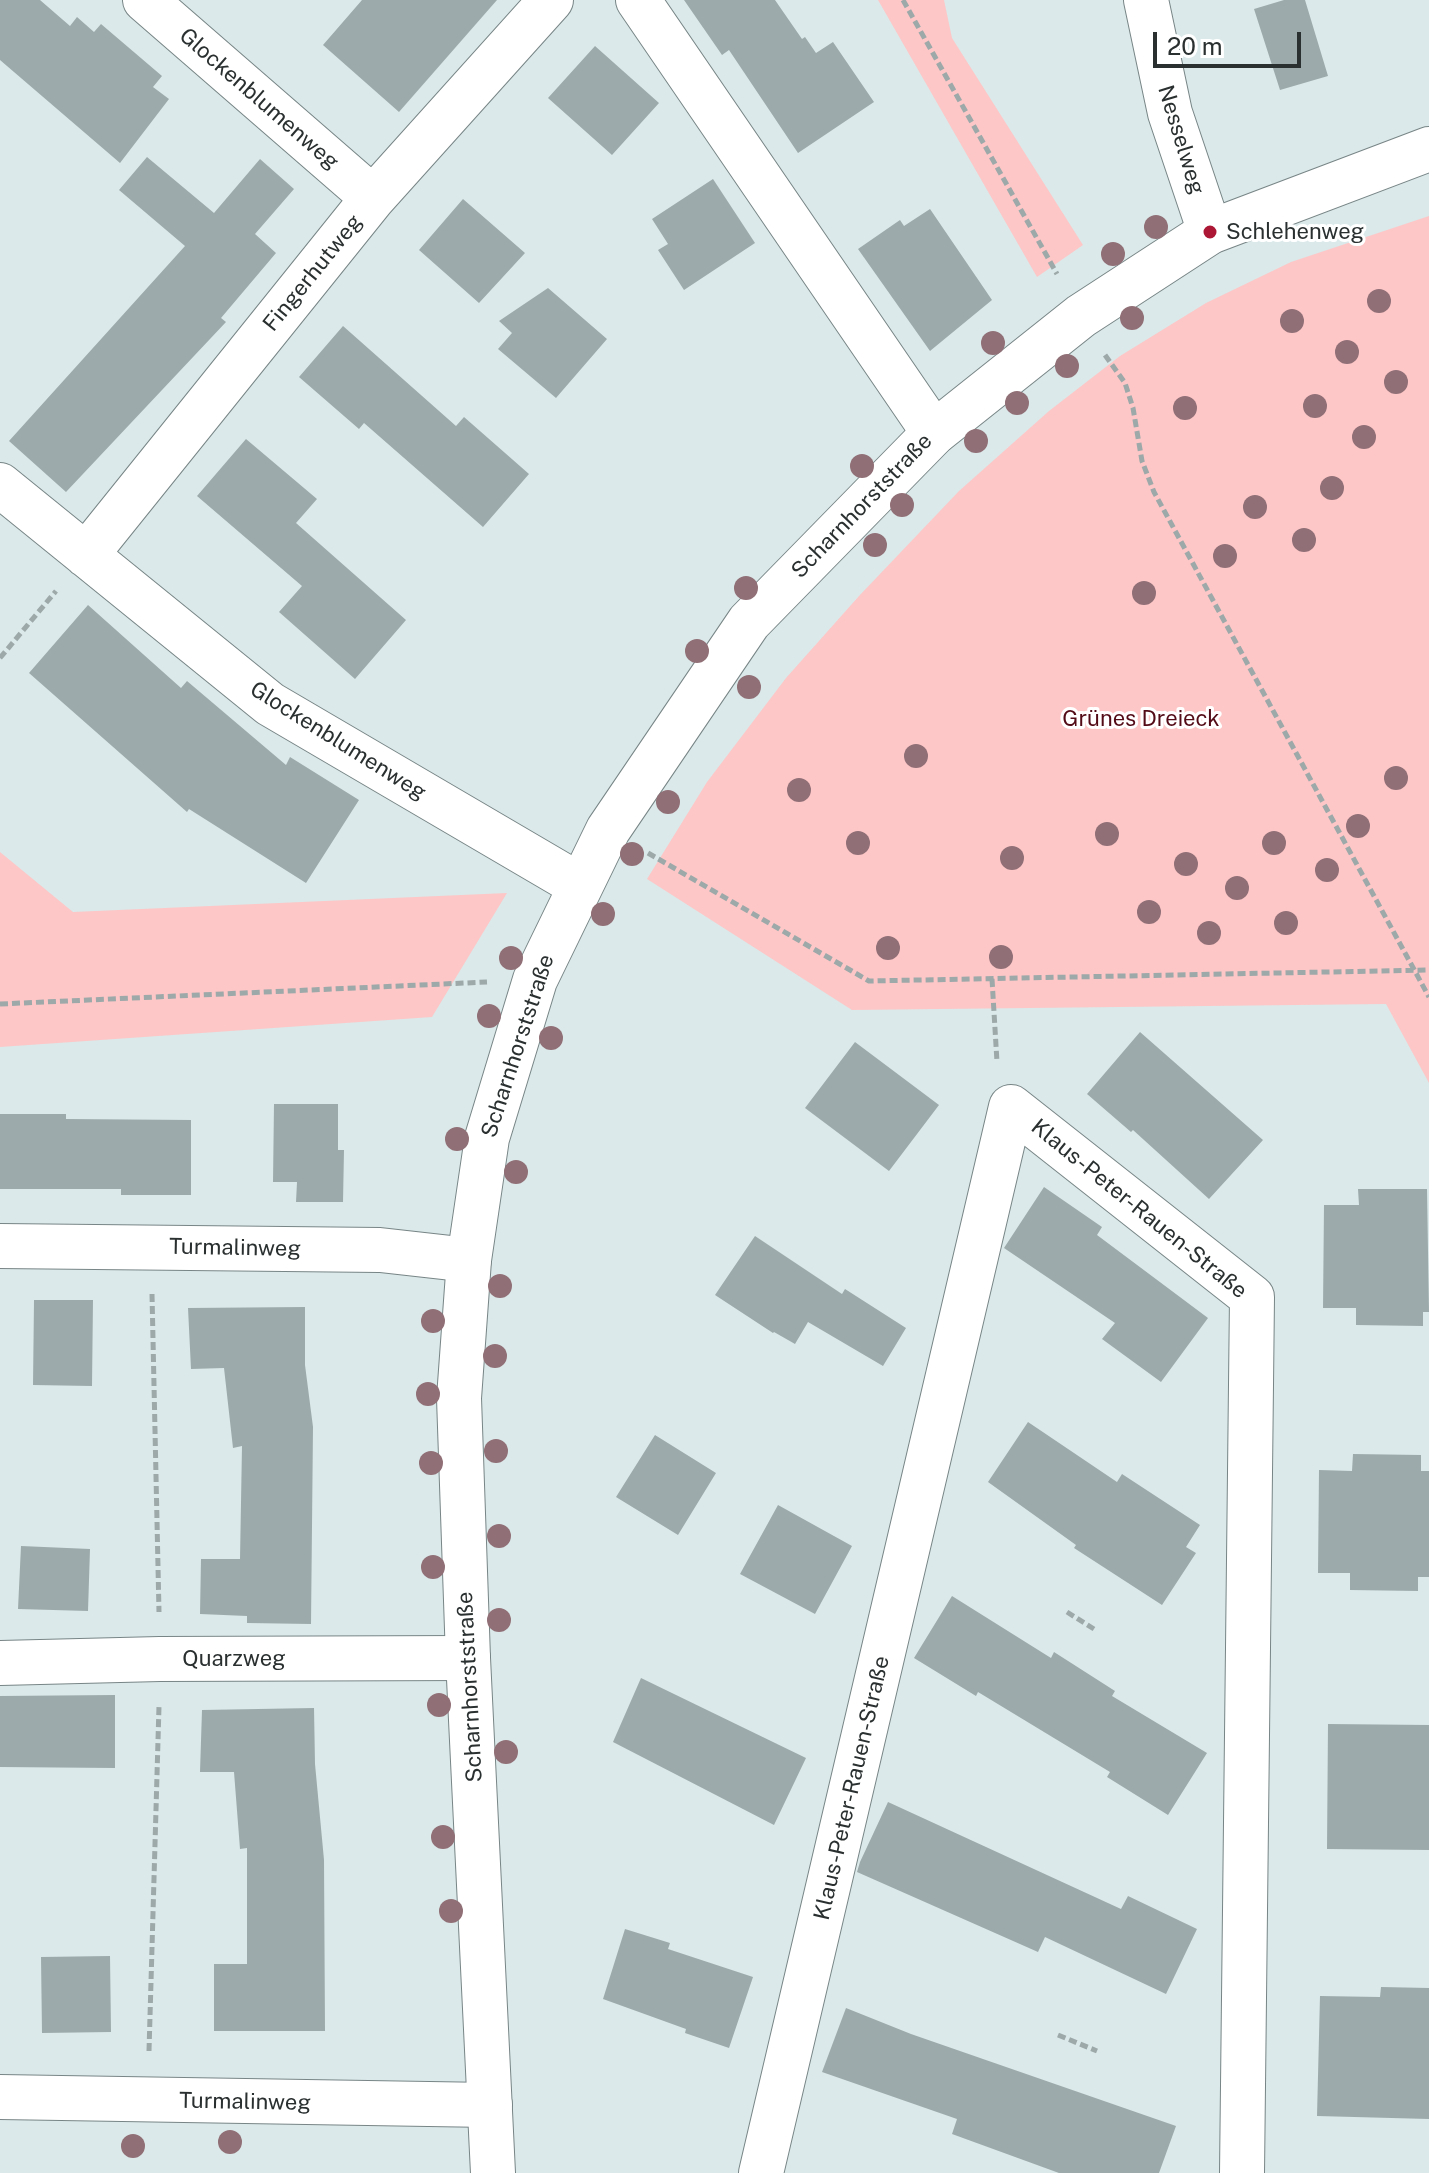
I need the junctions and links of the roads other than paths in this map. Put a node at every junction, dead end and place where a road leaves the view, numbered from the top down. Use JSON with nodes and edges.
{"nodes":[{"id":1,"x":145,"y":0,"type":"edge"},
{"id":2,"x":551,"y":0,"type":"edge"},
{"id":3,"x":638,"y":0,"type":"edge"},
{"id":4,"x":1146,"y":0,"type":"edge"},
{"id":5,"x":1429,"y":149,"type":"edge"},
{"id":6,"x":373,"y":198,"type":"junction"},
{"id":7,"x":1210,"y":232,"type":"junction"},
{"id":8,"x":934,"y":433,"type":"junction"},
{"id":9,"x":0,"y":485,"type":"edge"},
{"id":10,"x":86,"y":555,"type":"junction"},
{"id":11,"x":579,"y":885,"type":"junction"},
{"id":12,"x":0,"y":1246,"type":"edge"},
{"id":13,"x":469,"y":1260,"type":"junction"},
{"id":14,"x":468,"y":1658,"type":"junction"},
{"id":15,"x":0,"y":1663,"type":"edge"},
{"id":16,"x":0,"y":2097,"type":"edge"},
{"id":17,"x":490,"y":2105,"type":"junction"},
{"id":18,"x":493,"y":2173,"type":"edge"},
{"id":19,"x":761,"y":2173,"type":"edge"},
{"id":20,"x":1242,"y":2173,"type":"edge"}],
"edges":[{"from":1,"to":6,"type":"street","name":"Glockenblumenweg"},
{"from":2,"to":6,"type":"street","name":"Fingerhutweg"},
{"from":3,"to":8,"type":"street"},
{"from":4,"to":7,"type":"street","name":"Nesselweg"},
{"from":5,"to":7,"type":"street","name":"Scharnhorststraße"},
{"from":6,"to":10,"type":"street","name":"Fingerhutweg"},
{"from":7,"to":8,"type":"street","name":"Scharnhorststraße"},
{"from":8,"to":11,"type":"street","name":"Scharnhorststraße"},
{"from":9,"to":10,"type":"street","name":"Glockenblumenweg"},
{"from":10,"to":11,"type":"street","name":"Glockenblumenweg"},
{"from":11,"to":13,"type":"street","name":"Scharnhorststraße"},
{"from":12,"to":13,"type":"street","name":"Turmalinweg"},
{"from":13,"to":14,"type":"street","name":"Scharnhorststraße"},
{"from":14,"to":15,"type":"street","name":"Quarzweg"},
{"from":14,"to":17,"type":"street","name":"Scharnhorststraße"},
{"from":16,"to":17,"type":"street","name":"Turmalinweg"},
{"from":17,"to":18,"type":"street","name":"Scharnhorststraße"},
{"from":19,"to":20,"type":"street","name":"Klaus-Peter-Rauen-Straße"}]}
